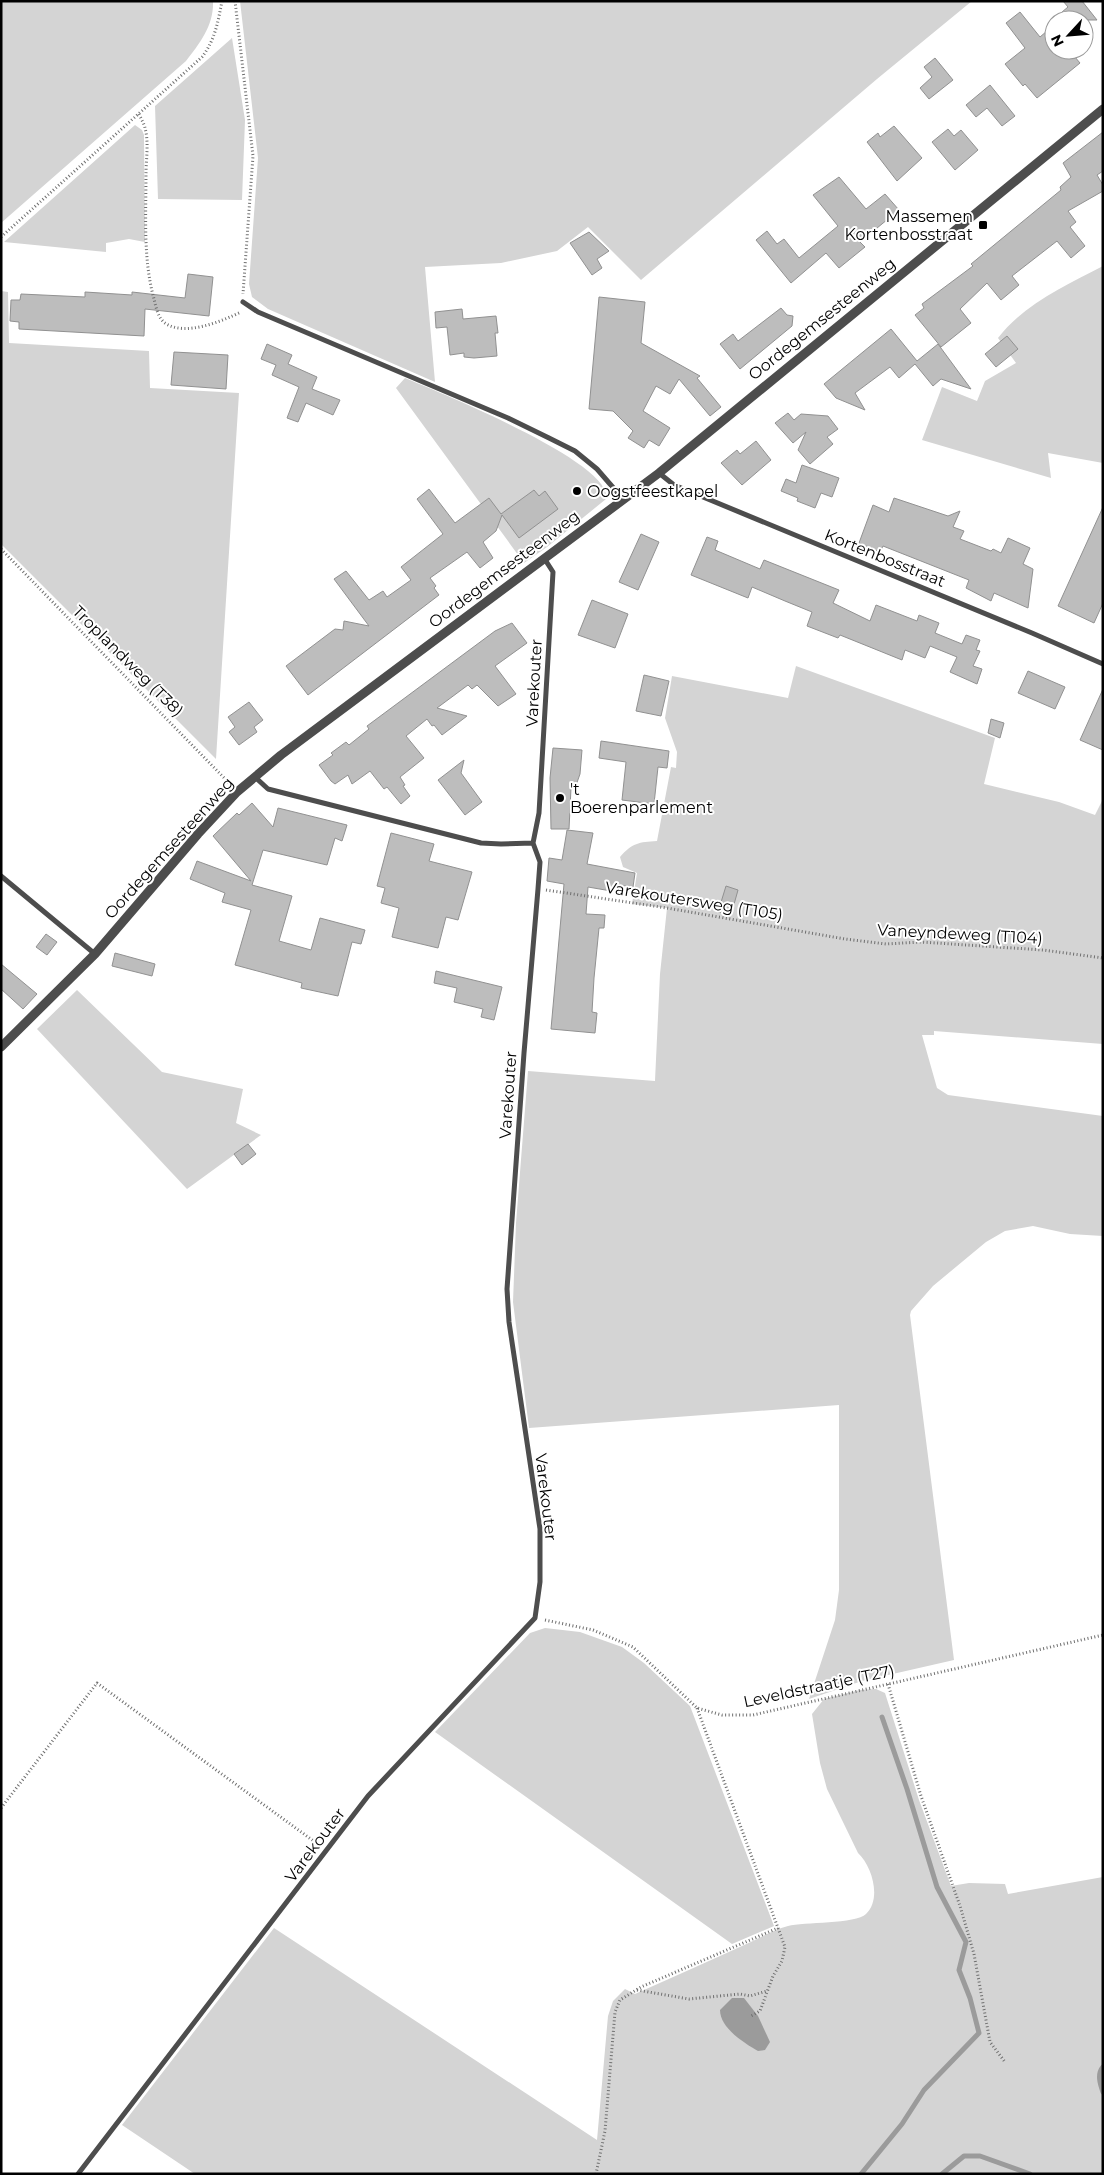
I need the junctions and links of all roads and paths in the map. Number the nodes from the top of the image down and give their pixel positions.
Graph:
1 (222, 1) edge
2 (234, 1) edge
3 (1103, 109) edge
4 (138, 114) junction
5 (1, 237) edge
6 (243, 302) joint
7 (251, 308) junction
8 (659, 473) junction
9 (623, 499) junction
10 (1, 549) edge
11 (544, 558) junction
12 (1103, 664) edge
13 (254, 777) junction
14 (237, 792) junction
15 (533, 842) junction
16 (1, 876) edge
17 (538, 888) junction
18 (845, 939) joint
19 (95, 954) junction
20 (1103, 958) edge
21 (1, 1047) edge
22 (535, 1618) junction
23 (1103, 1635) edge
24 (888, 1684) junction
25 (697, 1708) junction
26 (1, 1808) edge
27 (326, 1851) junction
28 (778, 1928) junction
29 (636, 1990) junction
30 (767, 1991) junction
31 (751, 2016) dead end
32 (1005, 2062) dead end
33 (78, 2174) edge
34 (596, 2174) edge

1 - 4 path
2 - 6 path
3 - 8 street, Oordegemsesteenweg
4 - 5 path
4 - 7 path
6 - 7 street
7 - 9 street
8 - 9 street, Oordegemsesteenweg
8 - 12 street, Kortenbosstraat
9 - 11 street, Oordegemsesteenweg
10 - 14 path, Troplandweg (T38)
11 - 13 street, Oordegemsesteenweg
11 - 15 street, Varekouter
13 - 14 street, Oordegemsesteenweg
13 - 15 street
14 - 19 street, Oordegemsesteenweg
15 - 17 street, Varekouter
16 - 19 street
17 - 18 path, Varekoutersweg (T105)
17 - 22 street, Varekouter
18 - 20 path, Vaneyndeweg (T104)
19 - 21 street, Oordegemsesteenweg
22 - 25 path, Leveldstraatje (T27)
22 - 27 street, Varekouter
23 - 24 path, Leveldstraatje (T27)
24 - 25 path, Leveldstraatje (T27)
24 - 32 path
25 - 28 path
26 - 27 path
27 - 33 street, Varekouter
28 - 29 path
28 - 30 path
29 - 30 path
29 - 34 path
30 - 31 path

